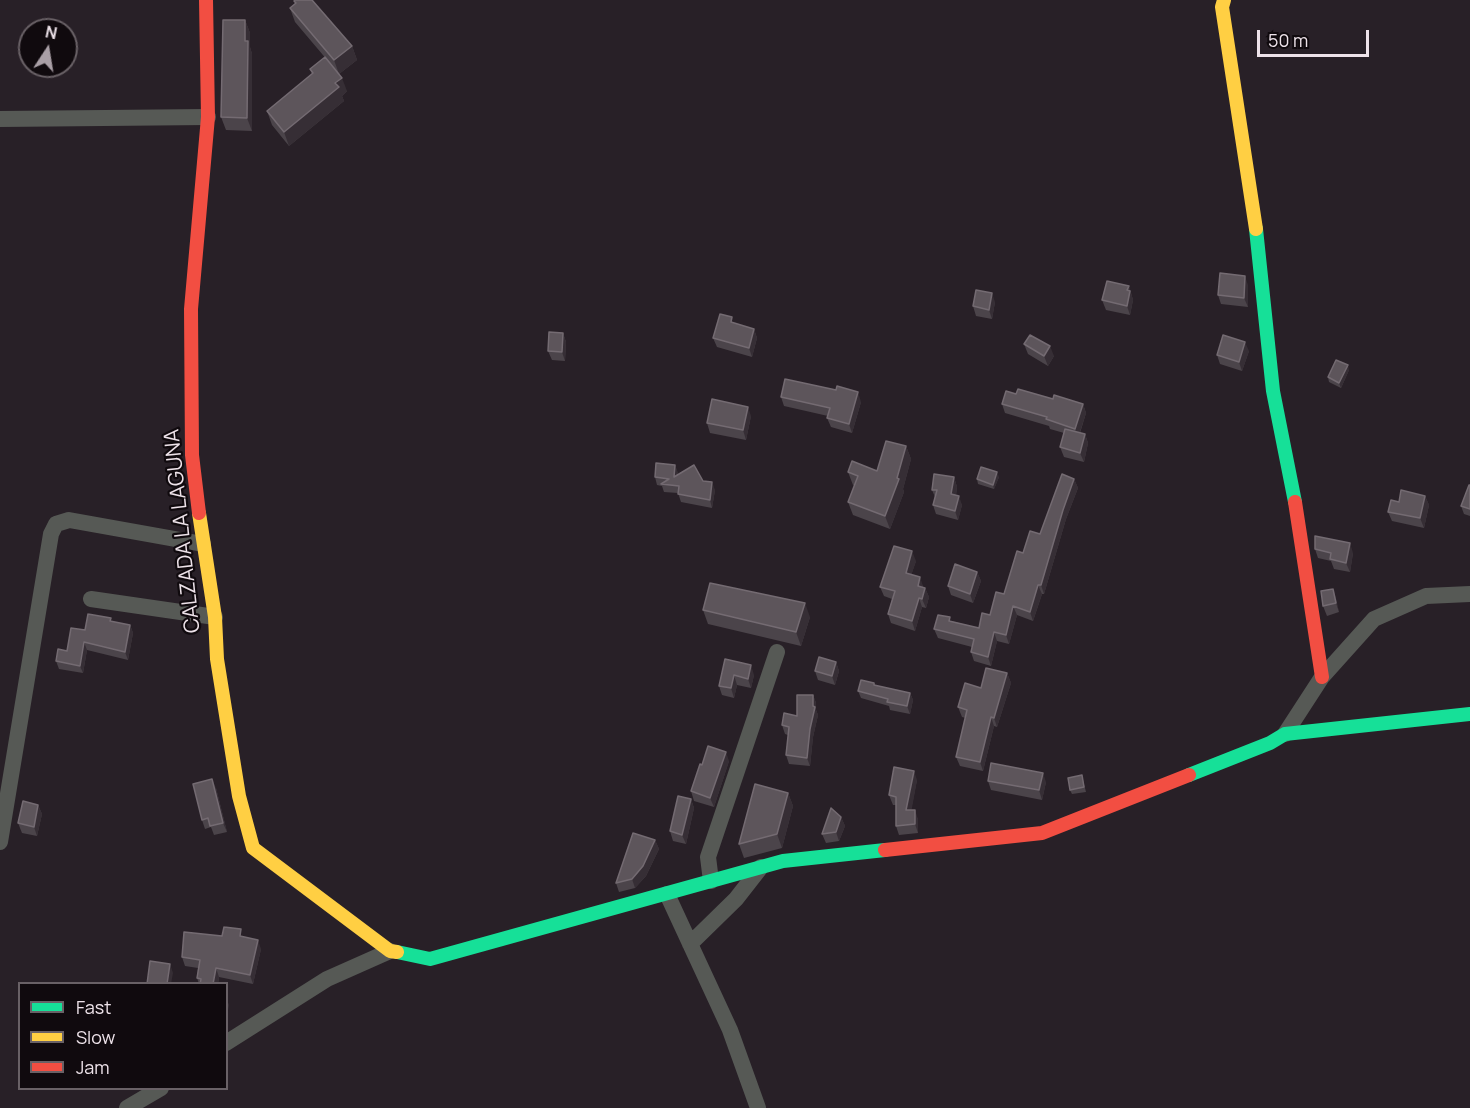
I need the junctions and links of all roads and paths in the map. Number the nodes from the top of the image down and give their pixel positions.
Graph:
1 (206, 0) edge
2 (1224, 0) edge
3 (208, 117) junction
4 (0, 118) edge
5 (203, 544) junction
6 (1470, 594) edge
7 (91, 599) dead end
8 (215, 617) junction
9 (777, 652) dead end
10 (1322, 677) junction
11 (1470, 714) edge
12 (1285, 734) junction
13 (0, 842) edge
14 (760, 867) junction
15 (711, 880) junction
16 (667, 894) junction
17 (690, 944) junction
18 (390, 951) junction
19 (228, 1042) edge
20 (159, 1090) edge
21 (127, 1108) edge
22 (758, 1108) edge

1 - 3 street, CALZADA LA LAGUNA
2 - 10 street
3 - 4 street
3 - 5 street, CALZADA LA LAGUNA
5 - 8 street, CALZADA LA LAGUNA
5 - 13 street
6 - 10 street
7 - 8 street
8 - 18 street, CALZADA LA LAGUNA
9 - 15 street
10 - 12 street
11 - 12 street
12 - 14 street
14 - 15 street
14 - 17 street
15 - 16 street
16 - 17 street
16 - 18 street
17 - 22 street
18 - 19 street
20 - 21 street

